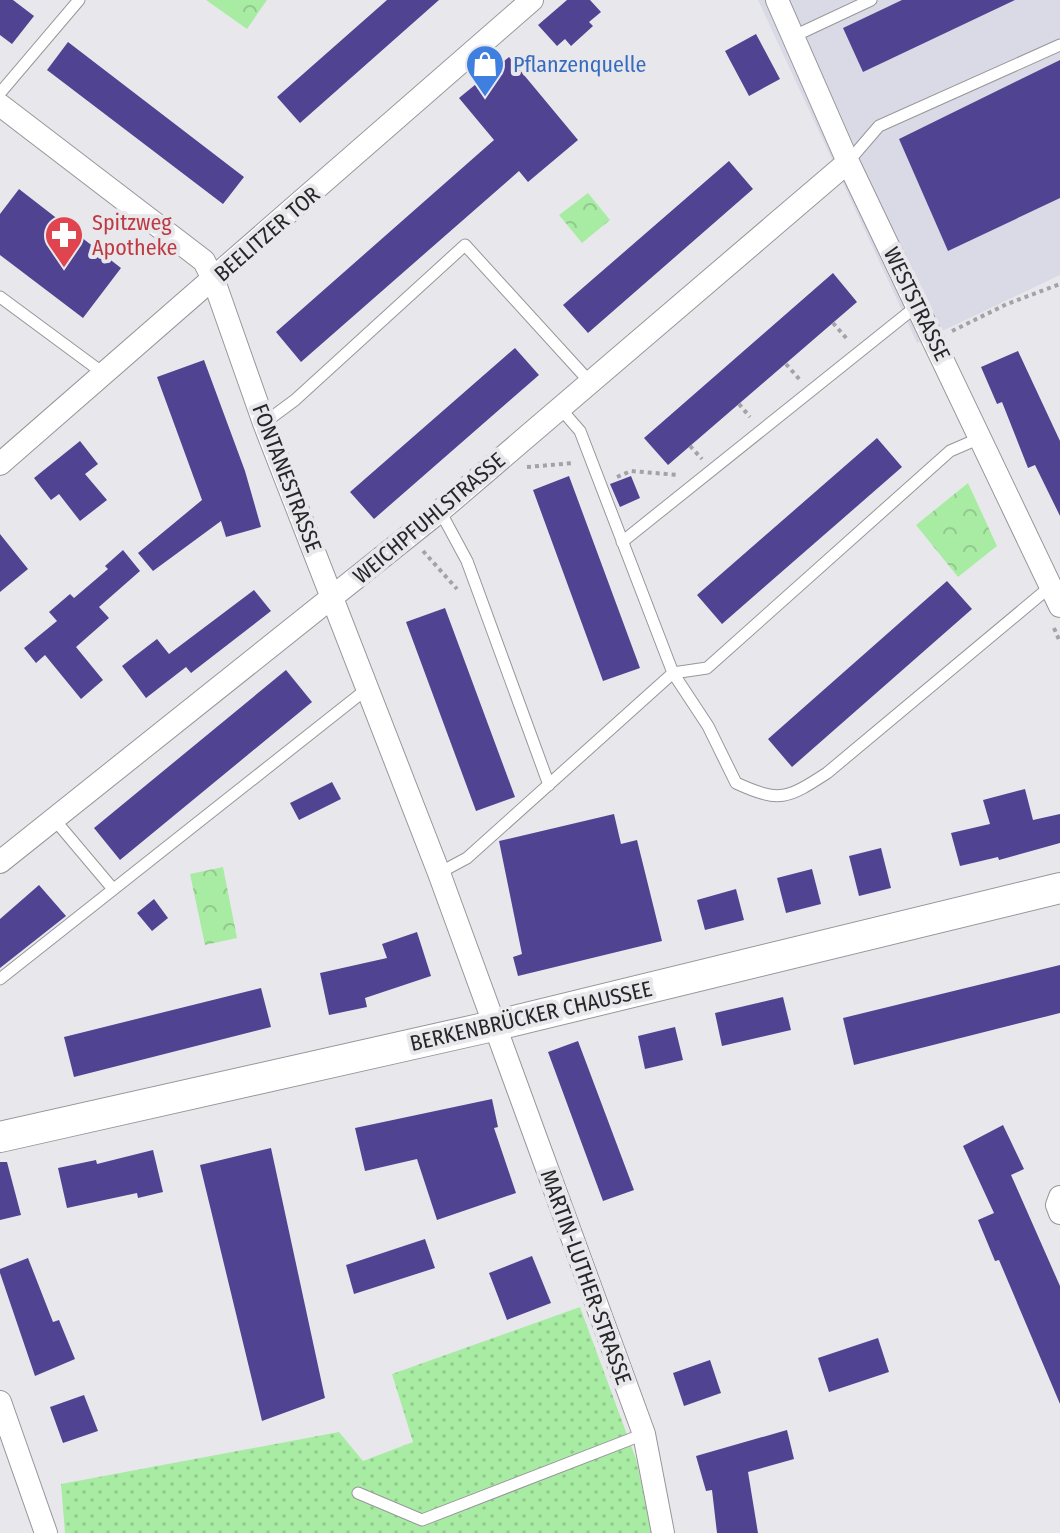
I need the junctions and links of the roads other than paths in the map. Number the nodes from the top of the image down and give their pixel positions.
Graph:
1 (79, 0) edge
2 (532, 0) edge
3 (777, 0) edge
4 (871, 0) edge
5 (792, 38) junction
6 (1060, 45) edge
7 (0, 93) edge
8 (0, 105) edge
9 (848, 162) junction
10 (214, 281) junction
11 (0, 297) edge
12 (918, 305) junction
13 (103, 373) junction
14 (589, 381) junction
15 (559, 407) junction
16 (264, 423) junction
17 (980, 438) junction
18 (0, 464) edge
19 (445, 518) junction
20 (622, 542) junction
21 (1055, 596) edge
22 (333, 598) junction
23 (673, 673) junction
24 (368, 687) junction
25 (549, 785) junction
26 (54, 819) junction
27 (0, 862) edge
28 (439, 873) junction
29 (1060, 888) edge
30 (113, 889) junction
31 (0, 979) edge
32 (493, 1026) junction
33 (0, 1137) edge
34 (1060, 1197) edge
35 (1060, 1213) edge
36 (0, 1402) edge
37 (644, 1434) junction
38 (358, 1493) dead end
39 (46, 1533) edge
40 (663, 1533) edge

1 - 7 lane
2 - 10 street, BEELITZER TOR
3 - 5 street, WESTSTRASSE
4 - 5 lane
5 - 9 street, WESTSTRASSE
6 - 9 lane
8 - 10 street, FONTANESTRASSE
9 - 12 street, WESTSTRASSE
9 - 14 street, WEICHPFUHLSTRASSE
10 - 13 street, BEELITZER TOR
10 - 16 street, FONTANESTRASSE
11 - 13 lane
12 - 17 street, WESTSTRASSE
12 - 20 lane
13 - 18 street, BEELITZER TOR
14 - 15 street, WEICHPFUHLSTRASSE
14 - 16 lane
15 - 19 street, WEICHPFUHLSTRASSE
15 - 20 lane
16 - 22 street, FONTANESTRASSE
17 - 21 street, WESTSTRASSE
17 - 23 lane
19 - 22 street, WEICHPFUHLSTRASSE
19 - 25 lane
20 - 23 lane
21 - 23 lane
22 - 24 street, FONTANESTRASSE
22 - 26 street, WEICHPFUHLSTRASSE
23 - 25 lane
24 - 28 street, FONTANESTRASSE
24 - 30 lane
25 - 28 lane
26 - 27 street, WEICHPFUHLSTRASSE
26 - 30 lane
28 - 32 street, FONTANESTRASSE
29 - 32 main road, BERKENBRÜCKER CHAUSSEE
30 - 31 lane
32 - 33 main road, BERKENBRÜCKER CHAUSSEE
32 - 37 street, MARTIN-LUTHER-STRASSE
34 - 35 street
36 - 39 street
37 - 38 lane
37 - 40 street, MARTIN-LUTHER-STRASSE

